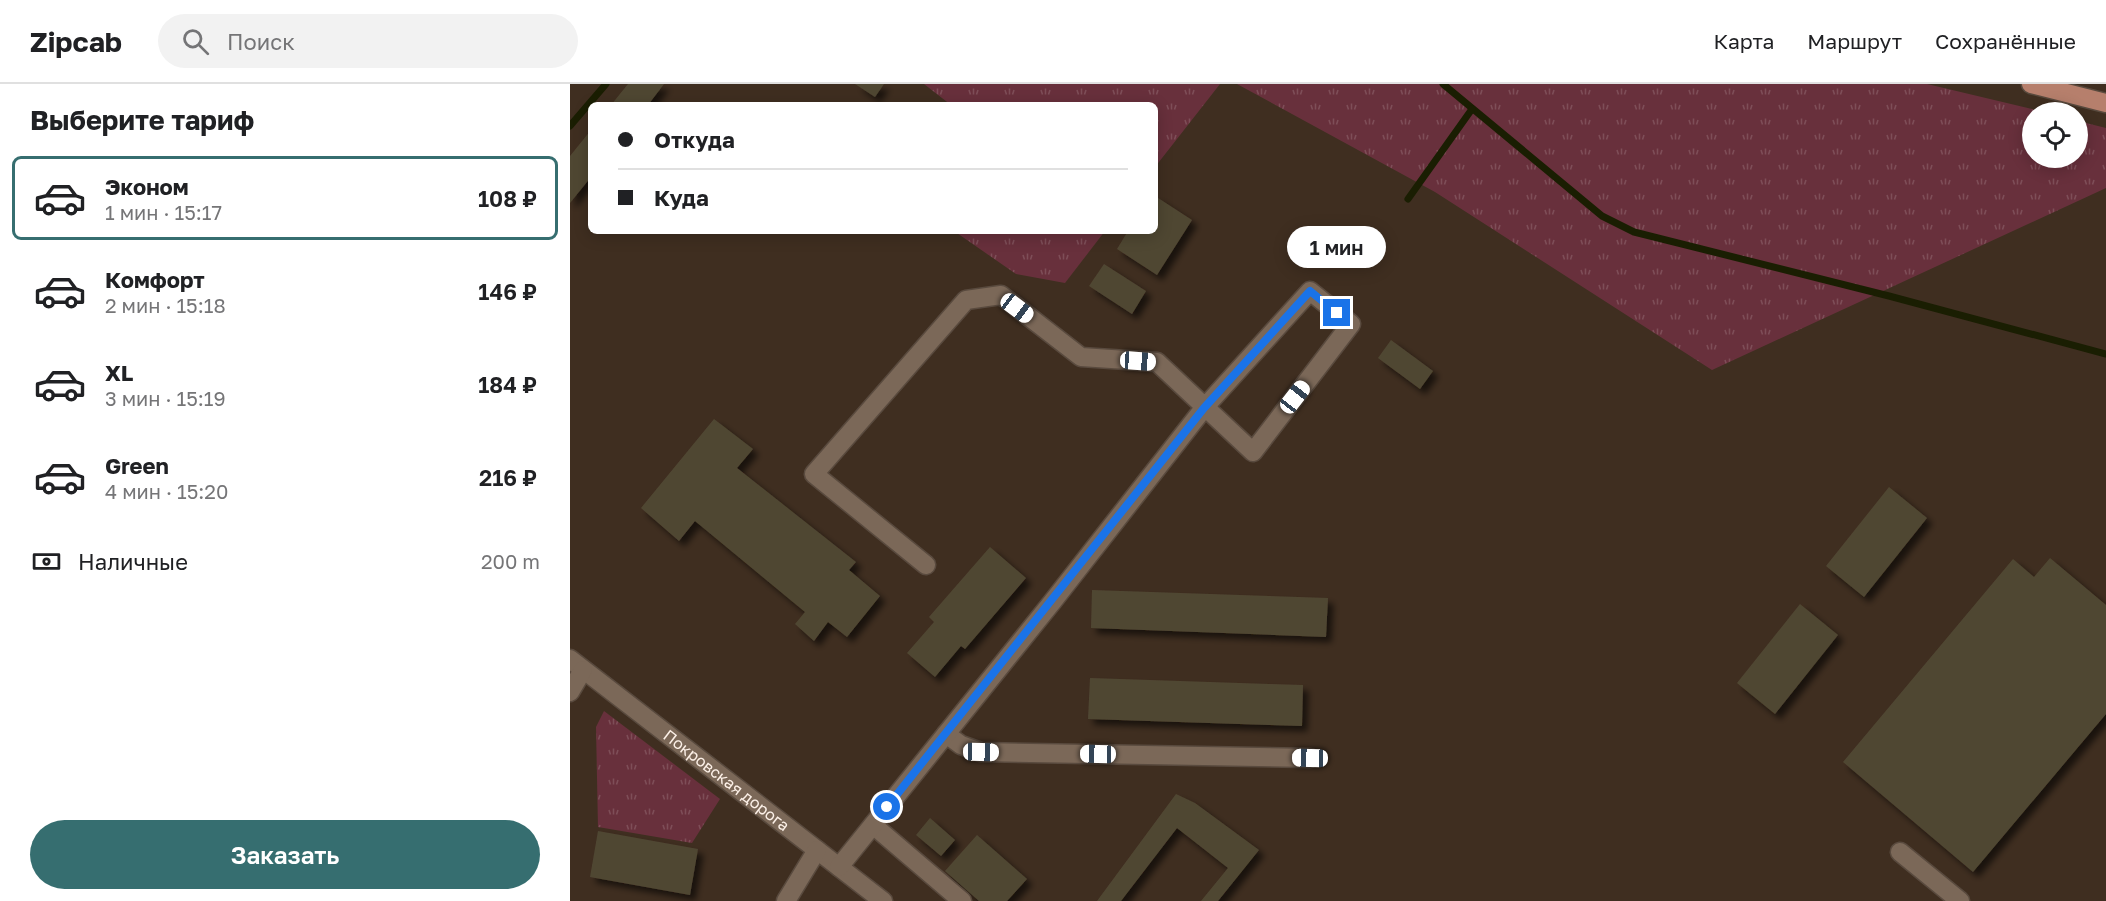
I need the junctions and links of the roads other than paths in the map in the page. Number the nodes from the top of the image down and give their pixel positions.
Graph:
1 (2031, 84) edge
2 (2106, 103) edge
3 (1204, 408) junction
4 (926, 565) dead end
5 (577, 665) edge
6 (570, 692) edge
7 (946, 734) junction
8 (1310, 758) dead end
9 (873, 825) junction
10 (817, 850) junction
11 (1900, 852) dead end
12 (839, 867) junction
13 (786, 901) edge
14 (883, 901) edge
15 (962, 901) edge
16 (1960, 901) edge

1 - 2 main road
3 - 3 street
3 - 4 street
3 - 7 street
5 - 6 street
5 - 10 street, Покровская дорога
7 - 8 street
7 - 9 street
9 - 12 street
9 - 15 street
10 - 12 street, Покровская дорога
10 - 13 street
11 - 16 street
12 - 14 street, Покровская дорога

